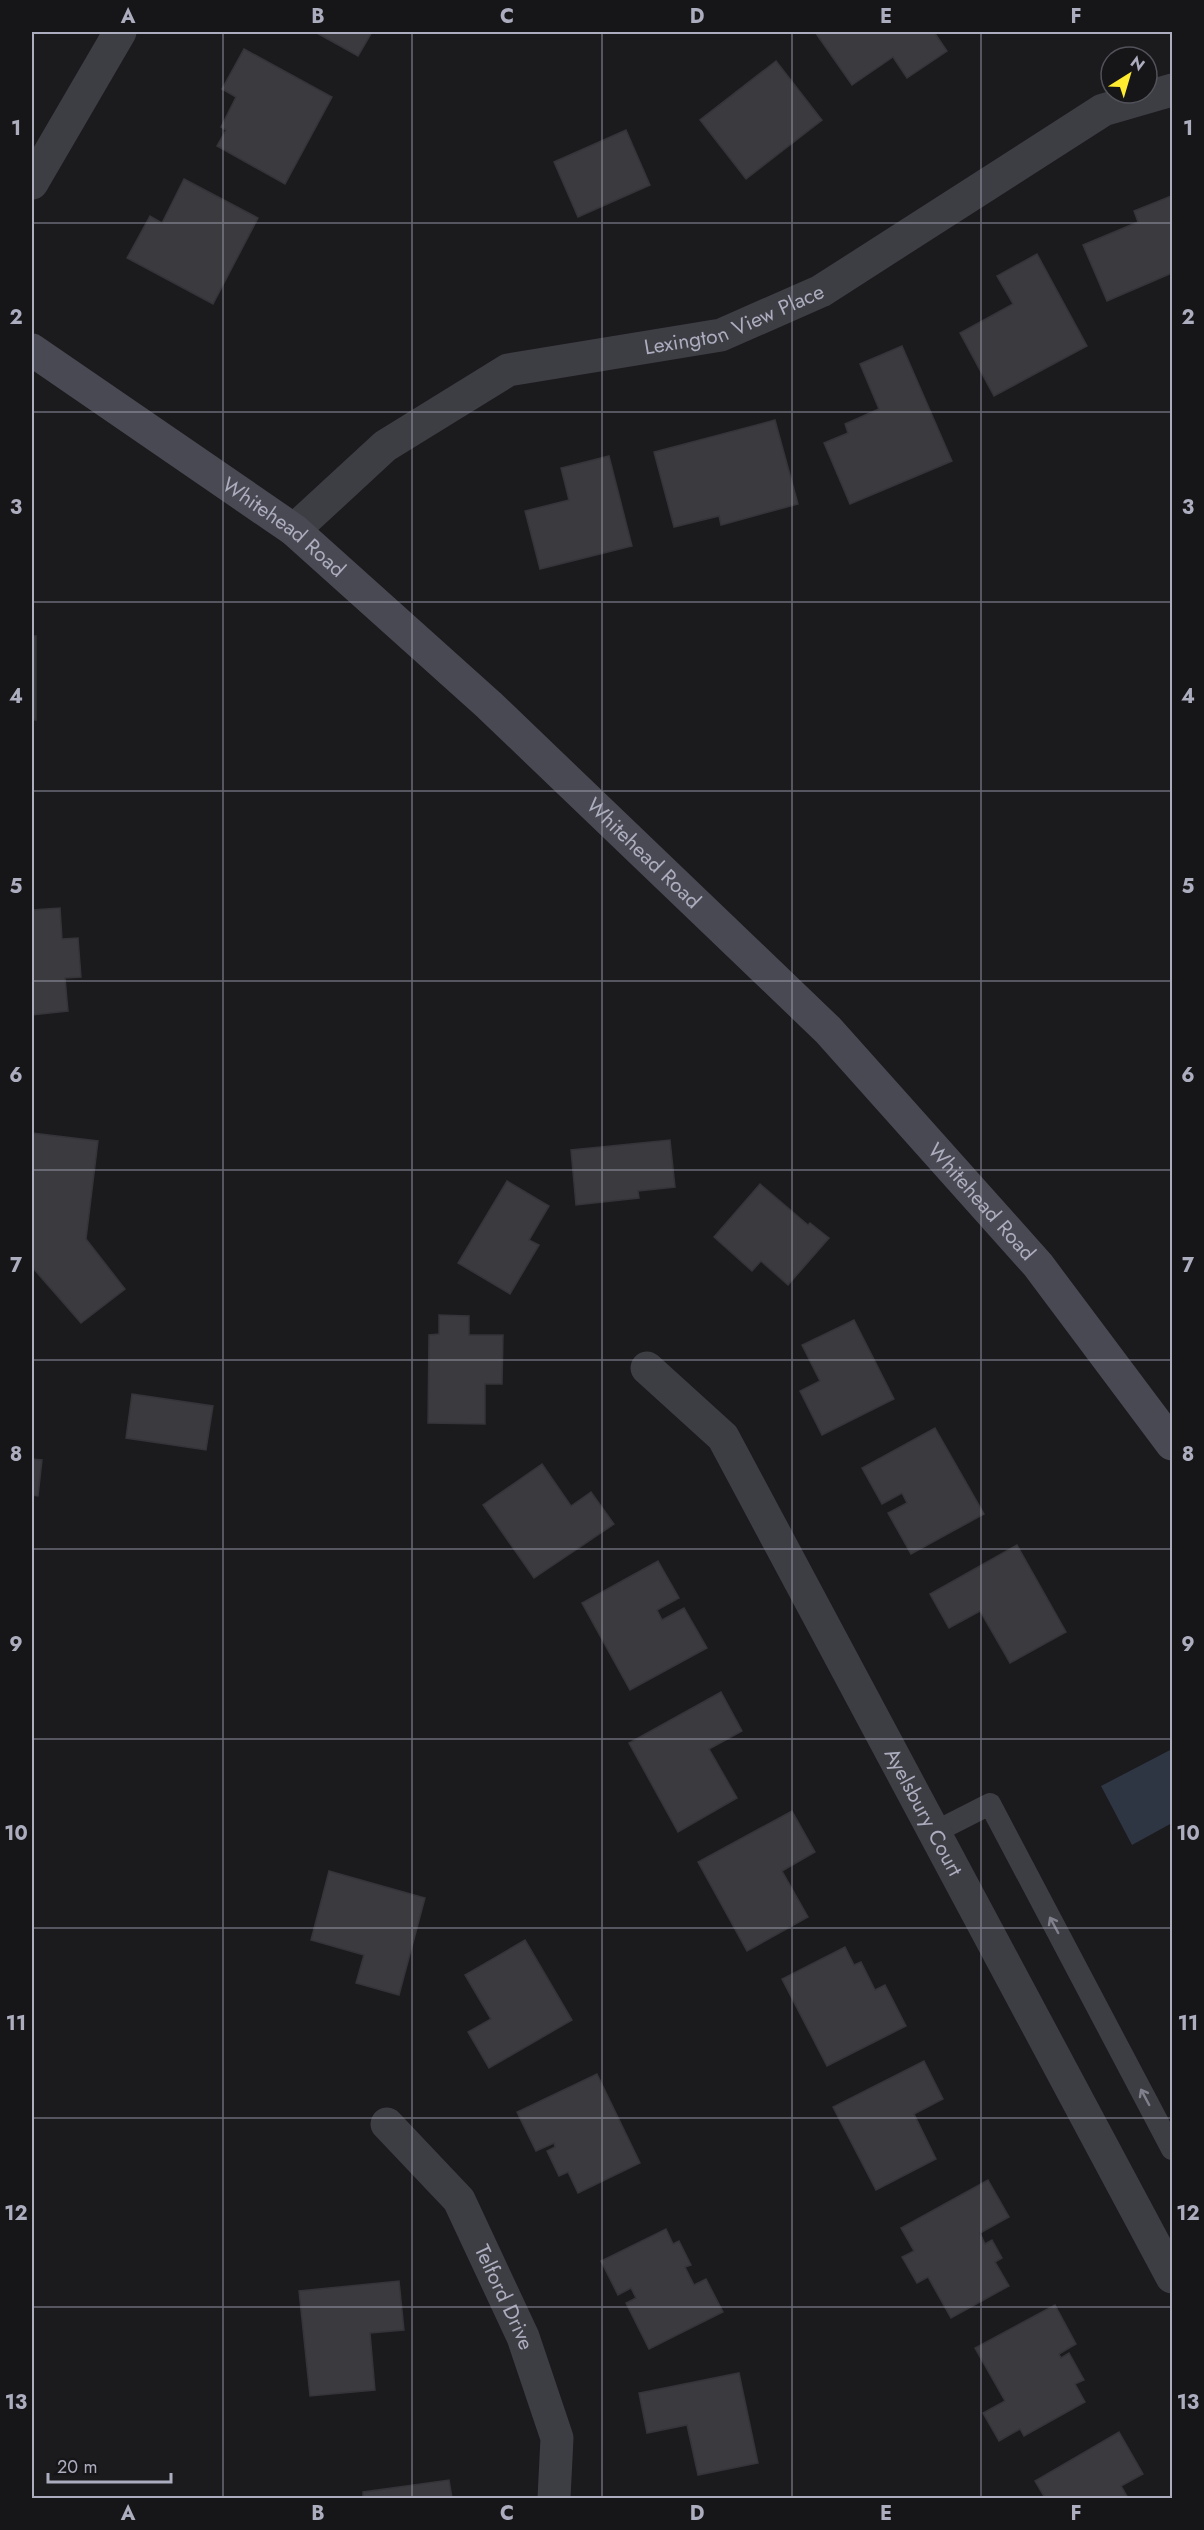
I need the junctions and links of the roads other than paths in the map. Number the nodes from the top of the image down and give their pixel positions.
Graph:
1 (120, 32) edge
2 (1173, 90) edge
3 (32, 183) edge
4 (32, 350) edge
5 (294, 530) junction
6 (647, 1368) dead end
7 (1173, 1444) edge
8 (935, 1832) junction
9 (387, 2124) dead end
10 (1173, 2149) edge
11 (1170, 2267) edge
12 (554, 2499) edge

1 - 3 street
2 - 5 street, Lexington View Place
4 - 5 street, Whitehead Road
5 - 7 street, Whitehead Road
6 - 8 street, Ayelsbury Court
10 -> 8 lane
8 - 11 street, Ayelsbury Court
9 - 12 street, Telford Drive

